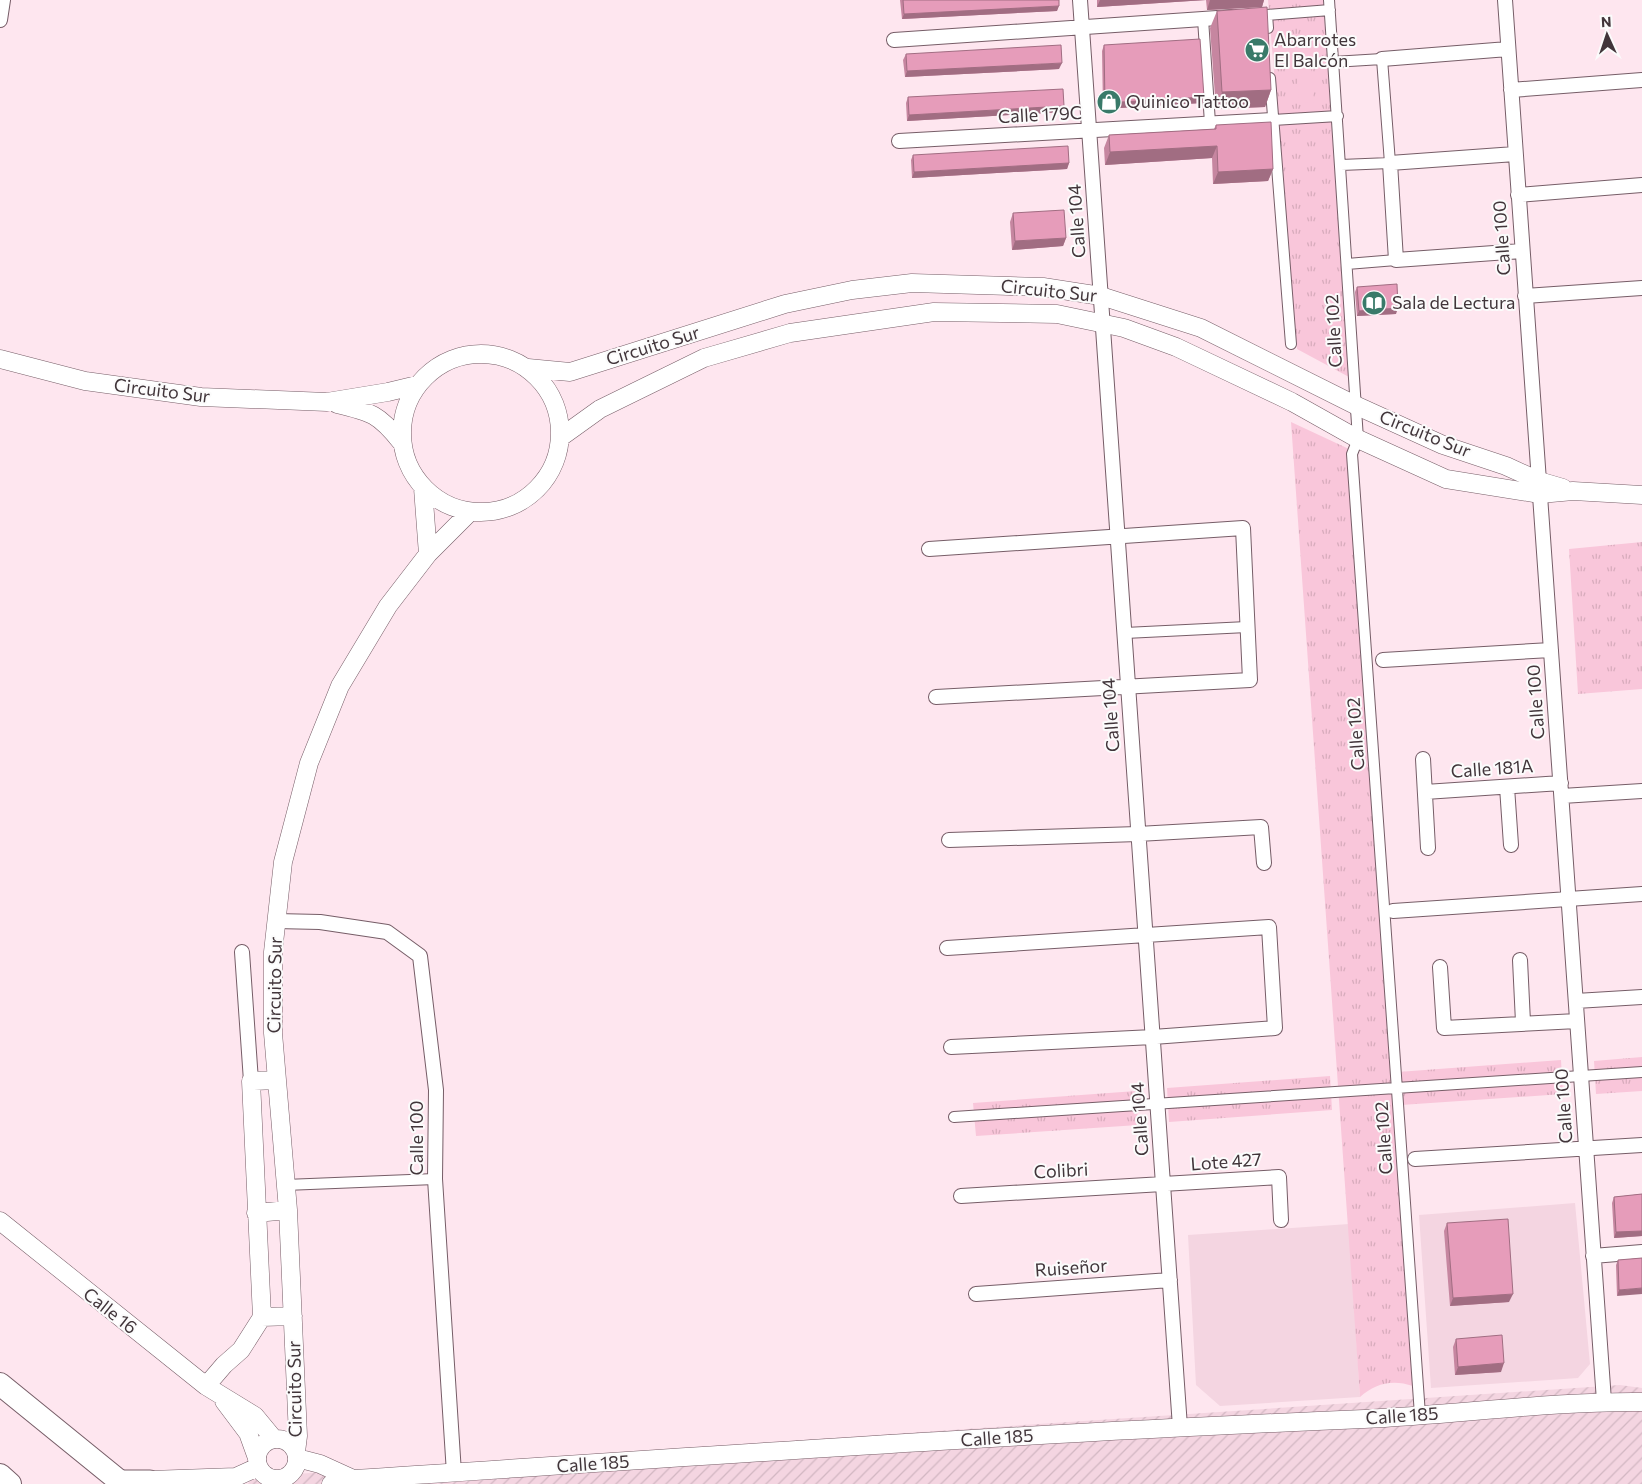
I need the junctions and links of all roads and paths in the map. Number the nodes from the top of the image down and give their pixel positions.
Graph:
1 (3, 0) edge
2 (1080, 0) edge
3 (1504, 0) edge
4 (1329, 5) edge
5 (1267, 15) junction
6 (1203, 19) junction
7 (0, 20) edge
8 (1082, 27) junction
9 (894, 40) dead end
10 (1268, 44) edge
11 (1508, 49) junction
12 (1382, 59) junction
13 (1334, 62) junction
14 (1270, 63) edge
15 (1642, 80) edge
16 (1510, 90) junction
17 (1338, 116) junction
18 (1273, 120) junction
19 (1210, 123) junction
20 (1089, 130) junction
21 (899, 141) dead end
22 (1515, 154) junction
23 (1390, 163) junction
24 (1341, 165) junction
25 (1642, 185) edge
26 (1518, 195) junction
27 (1522, 251) junction
28 (1396, 260) junction
29 (1347, 264) junction
30 (1642, 288) edge
31 (1101, 296) junction
32 (1525, 296) junction
33 (1103, 322) junction
34 (1291, 344) dead end
35 (0, 359) edge
36 (528, 368) junction
37 (417, 385) junction
38 (327, 402) junction
39 (1355, 405) junction
40 (561, 437) junction
41 (1358, 439) junction
42 (401, 442) junction
43 (423, 488) junction
44 (1539, 488) junction
45 (1642, 495) edge
46 (470, 512) junction
47 (1118, 536) junction
48 (929, 549) dead end
49 (428, 554) junction
50 (1247, 627) junction
51 (1125, 633) junction
52 (1552, 650) junction
53 (1383, 660) dead end
54 (1128, 687) junction
55 (936, 697) dead end
56 (1423, 759) dead end
57 (1506, 787) junction
58 (1561, 789) junction
59 (1642, 791) edge
60 (1425, 792) junction
61 (1138, 834) junction
62 (949, 840) dead end
63 (1511, 845) dead end
64 (1428, 848) dead end
65 (1264, 863) dead end
66 (1642, 894) edge
67 (1569, 900) junction
68 (1393, 911) dead end
69 (276, 921) junction
70 (1146, 936) junction
71 (947, 948) dead end
72 (242, 952) dead end
73 (1520, 960) dead end
74 (1440, 967) dead end
75 (1642, 997) edge
76 (1576, 1001) junction
77 (1577, 1021) junction
78 (1524, 1022) junction
79 (1153, 1037) junction
80 (951, 1047) dead end
81 (1642, 1072) edge
82 (1581, 1076) junction
83 (276, 1080) junction
84 (251, 1082) junction
85 (1397, 1089) junction
86 (1158, 1104) junction
87 (954, 1117) dead end
88 (1642, 1145) edge
89 (1586, 1148) junction
90 (1415, 1159) dead end
91 (435, 1179) junction
92 (1163, 1184) junction
93 (285, 1185) junction
94 (961, 1196) dead end
95 (288, 1210) junction
96 (256, 1213) junction
97 (1281, 1220) dead end
98 (0, 1221) edge
99 (1642, 1252) edge
100 (1593, 1256) junction
101 (1170, 1280) junction
102 (976, 1294) dead end
103 (262, 1316) junction
104 (293, 1316) junction
105 (0, 1384) edge
106 (206, 1386) junction
107 (222, 1398) junction
108 (1604, 1401) junction
109 (1642, 1402) edge
110 (1420, 1416) junction
111 (1180, 1426) junction
112 (274, 1439) junction
113 (297, 1455) junction
114 (259, 1471) edge
115 (454, 1473) junction
116 (0, 1475) edge
117 (280, 1479) junction
118 (353, 1479) junction
119 (121, 1482) edge
120 (152, 1482) edge
121 (10, 1484) edge
122 (301, 1484) edge
123 (331, 1484) edge

1 - 7 street
2 - 8 street, Calle 104
3 - 11 street, Calle 100
4 - 5 street
4 - 13 street, Calle 102
5 - 6 street
5 - 10 street
6 - 8 street
6 - 19 street
8 - 9 street
8 - 20 street, Calle 104
11 - 12 street
11 - 16 street, Calle 100
12 - 13 street
12 - 23 street
13 - 17 street, Calle 102
14 - 18 street
15 - 16 street
16 - 22 street, Calle 100
17 - 18 street
17 - 24 street, Calle 102
18 - 19 street, Calle 179C
18 - 34 street
19 - 20 street, Calle 179C
20 - 21 street, Calle 179C
20 - 31 street, Calle 104
22 - 23 street
22 - 26 street, Calle 100
23 - 24 street
23 - 28 street
24 - 29 street, Calle 102
25 - 26 street
26 - 27 street, Calle 100
27 - 28 street
27 - 32 street, Calle 100
28 - 29 street
29 - 39 street, Calle 102
30 - 32 street
31 - 33 street, Calle 104
31 - 36 street, Circuito Sur
31 - 39 street, Circuito Sur
32 - 44 street, Calle 100
33 - 40 street, Circuito Sur
33 - 41 street, Circuito Sur
33 - 47 street, Calle 104
35 - 38 street, Circuito Sur
36 - 37 street
36 - 40 street
37 - 38 street, Circuito Sur
37 - 42 street
38 - 42 street, Circuito Sur
39 - 41 street, Calle 102
39 - 44 street, Circuito Sur
40 - 46 street
41 - 44 street, Circuito Sur
41 - 85 street, Calle 102
42 - 43 street
43 - 46 street
43 - 49 street
44 - 45 street, Circuito Sur
44 - 52 street, Calle 100
46 - 49 street, Circuito Sur
47 - 48 street
47 - 50 street
47 - 51 street, Calle 104
49 - 69 street, Circuito Sur
50 - 51 street
50 - 54 street
51 - 54 street, Calle 104
52 - 53 street
52 - 58 street, Calle 100
54 - 55 street
54 - 61 street, Calle 104
56 - 60 street
57 - 58 street, Calle 181A
57 - 60 street, Calle 181A
57 - 63 street
58 - 59 street, Calle 181A
58 - 67 street, Calle 100
60 - 64 street
61 - 62 street
61 - 65 street
61 - 70 street, Calle 104
66 - 67 street
67 - 68 street
67 - 76 street, Calle 100
69 - 83 street, Circuito Sur
69 - 91 street, Calle 100
70 - 71 street
70 - 79 street, Calle 104
70 - 79 street
72 - 84 street
73 - 78 street
74 - 78 street
75 - 76 street
76 - 77 street, Calle 100
77 - 78 street
77 - 82 street, Calle 100
79 - 80 street
79 - 86 street, Calle 104
81 - 82 street
82 - 85 street
82 - 89 street, Calle 100
83 - 84 street
83 - 93 street, Circuito Sur
84 - 96 street
85 - 86 street
85 - 110 street, Calle 102
86 - 87 street
86 - 92 street, Calle 104
88 - 89 street
89 - 90 street
89 - 100 street, Calle 100
91 - 93 street
91 - 115 street, Calle 100
92 - 94 street, Colibri
92 - 97 street, Lote 427
92 - 101 street, Calle 104
93 - 95 street, Circuito Sur
95 - 96 street
95 - 104 street, Circuito Sur
96 - 103 street
98 - 106 street, Calle 16
99 - 100 street
100 - 108 street, Calle 100
101 - 102 street, Ruiseñor
101 - 111 street, Calle 104
103 - 104 street
103 - 106 street
104 - 113 street, Circuito Sur
105 - 119 highway
106 - 107 street, Calle 16
107 - 112 street, Calle 16
107 - 114 street, Calle 16
108 - 109 street, Calle 185
108 - 110 street, Calle 185
110 - 111 street, Calle 185
111 - 115 street, Calle 185
112 - 113 street
112 - 114 street
113 - 117 street
113 - 118 street, Calle 185
114 - 117 street
114 - 120 street
115 - 118 street, Calle 185
116 - 121 highway
117 - 122 street
118 - 123 street, Calle 185
119 - 120 main road

